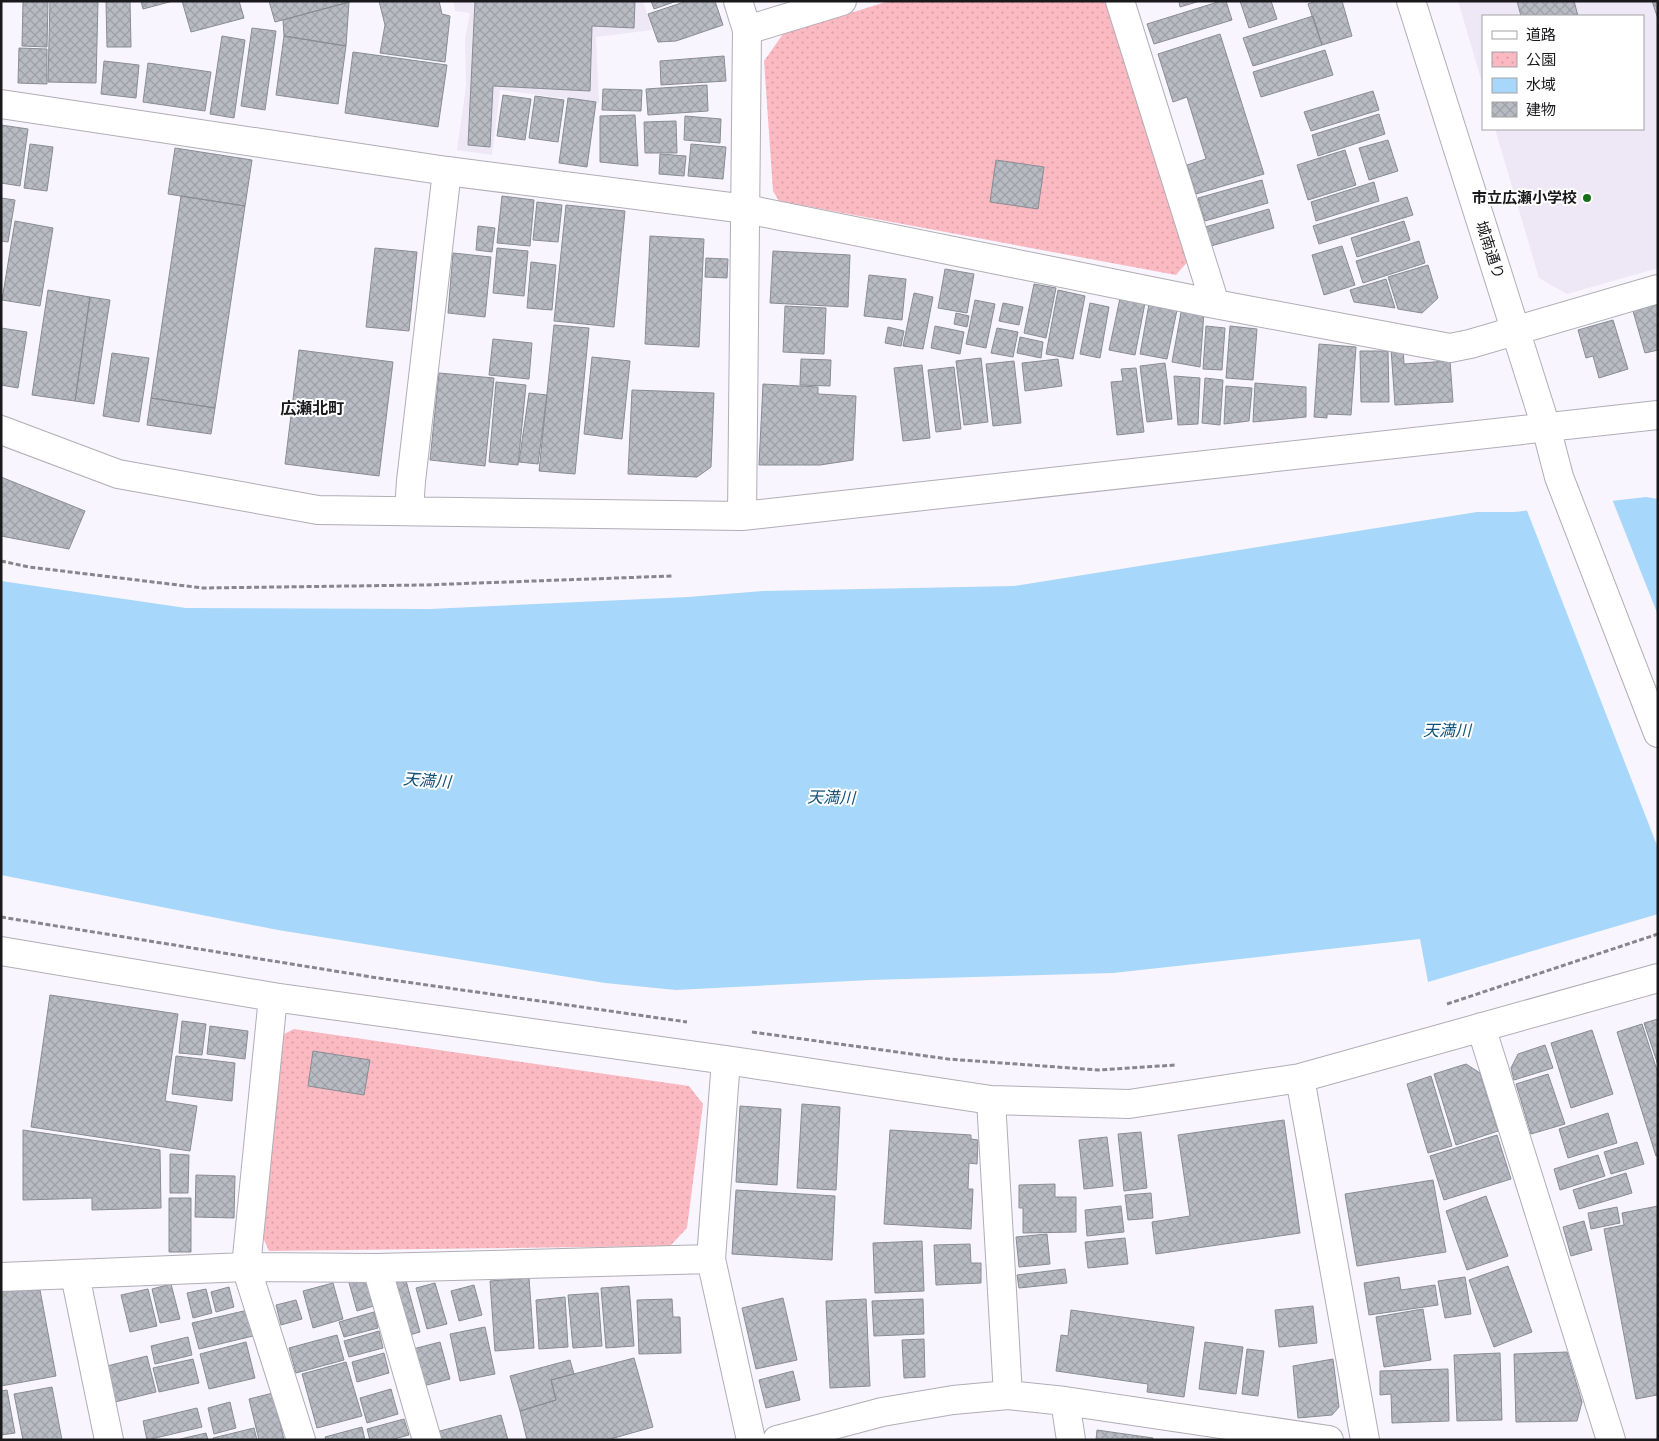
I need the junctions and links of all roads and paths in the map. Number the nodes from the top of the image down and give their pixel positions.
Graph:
1 (738, 1) edge
2 (842, 1) edge
3 (1120, 1) edge
4 (1411, 1) edge
5 (747, 30) junction
6 (1, 104) edge
7 (447, 171) junction
8 (746, 209) junction
9 (1658, 289) edge
10 (1215, 304) junction
11 (1515, 330) junction
12 (1658, 414) edge
13 (1546, 427) junction
14 (1, 430) edge
15 (409, 511) junction
16 (742, 516) junction
17 (1, 561) edge
18 (672, 576) dead end
19 (1658, 733) edge
20 (1, 917) edge
21 (1658, 934) edge
22 (1, 951) edge
23 (1658, 978) edge
24 (273, 997) junction
25 (1440, 1006) dead end
26 (692, 1023) dead end
27 (1481, 1027) junction
28 (750, 1032) dead end
29 (726, 1060) junction
30 (1182, 1064) dead end
31 (1300, 1078) junction
32 (991, 1100) junction
33 (711, 1259) junction
34 (246, 1267) junction
35 (377, 1268) junction
36 (75, 1275) junction
37 (1, 1277) edge
38 (1008, 1395) junction
39 (1065, 1401) junction
40 (110, 1440) edge
41 (301, 1440) edge
42 (427, 1440) edge
43 (751, 1440) edge
44 (777, 1440) edge
45 (1071, 1440) edge
46 (1329, 1440) edge
47 (1365, 1440) edge
48 (1611, 1440) edge

1 - 5 street
2 - 5 street
3 - 10 street
4 - 11 street, 城南通り
5 - 8 street
6 - 7 street
7 - 8 street
7 - 15 street
8 - 10 street
8 - 16 street
9 - 11 street
10 - 11 street
11 - 13 street, 城南通り
12 - 13 street
13 - 16 street
13 - 19 street, 城南通り
14 - 15 street
15 - 16 street
17 - 18 path
20 - 26 path
21 - 25 path
22 - 24 street
23 - 27 street
24 - 29 street
24 - 34 street
27 - 31 street
27 - 48 street
28 - 30 path
29 - 32 street
29 - 33 street
31 - 32 street
31 - 47 street
32 - 38 street
33 - 35 street
33 - 43 street
34 - 35 street
34 - 36 street
34 - 41 street
35 - 42 street
36 - 37 street
36 - 40 street
38 - 39 street
38 - 44 street
39 - 45 street
39 - 46 street

